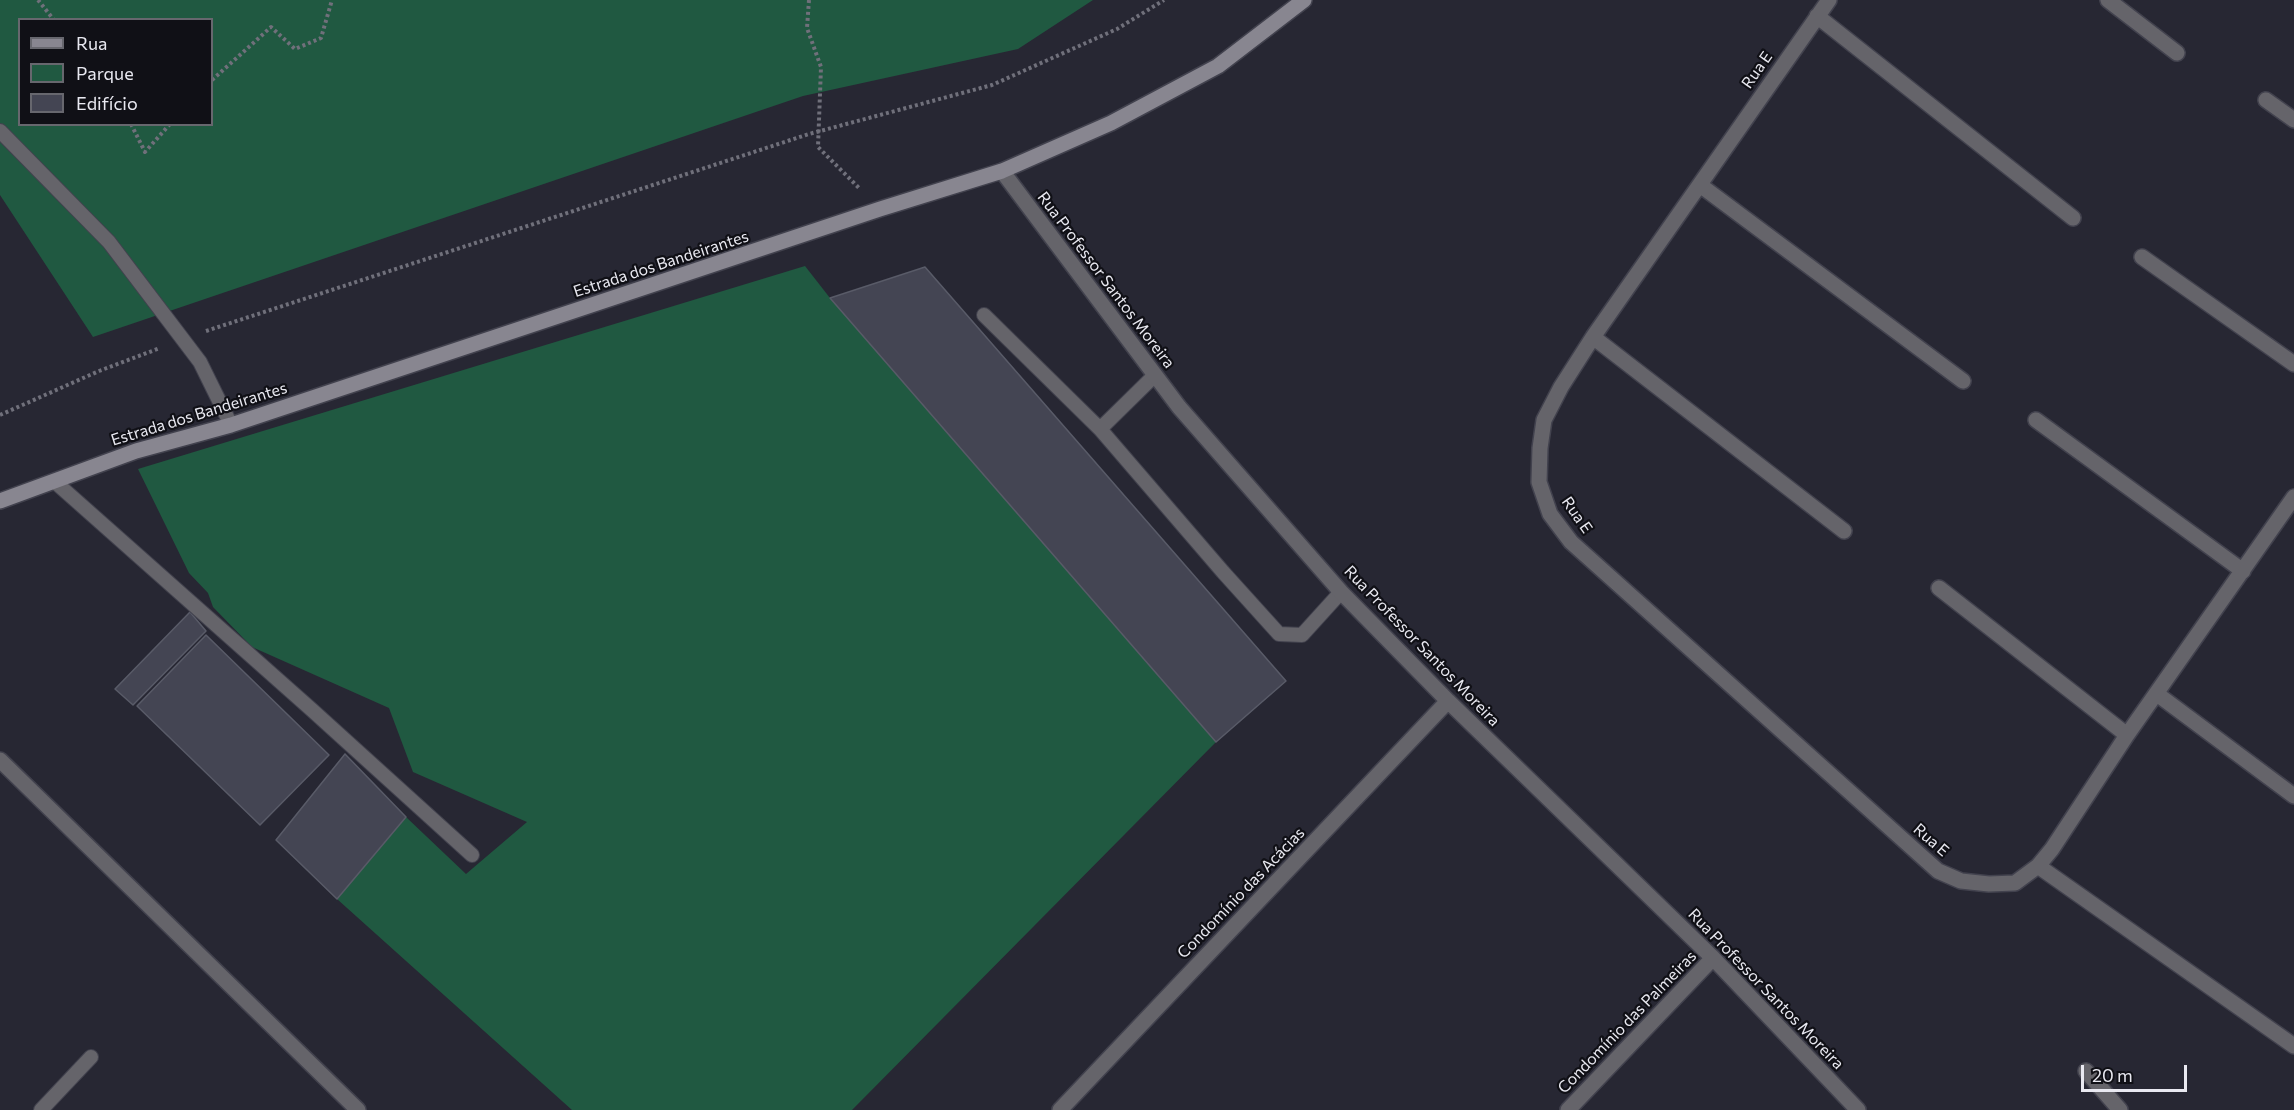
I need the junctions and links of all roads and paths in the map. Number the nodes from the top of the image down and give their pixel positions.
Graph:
1 (38, 0) edge
2 (332, 0) edge
3 (809, 0) edge
4 (1164, 0) edge
5 (1304, 0) edge
6 (1828, 0) edge
7 (2108, 0) edge
8 (1817, 16) junction
9 (52, 18) edge
10 (2177, 53) dead end
11 (213, 79) edge
12 (2266, 100) dead end
13 (2294, 120) edge
14 (132, 126) edge
15 (168, 126) edge
16 (0, 131) edge
17 (1002, 171) junction
18 (1700, 185) junction
19 (880, 209) junction
20 (2073, 218) dead end
21 (2142, 257) dead end
22 (984, 315) dead end
23 (1593, 337) junction
24 (183, 339) junction
25 (2294, 364) edge
26 (1155, 375) junction
27 (1963, 381) dead end
28 (0, 415) edge
29 (2036, 420) dead end
30 (231, 425) junction
31 (1100, 429) junction
32 (54, 481) junction
33 (2294, 497) edge
34 (0, 501) edge
35 (1844, 531) dead end
36 (2243, 571) junction
37 (1939, 588) dead end
38 (1341, 592) junction
39 (2157, 694) junction
40 (1448, 701) junction
41 (2127, 735) junction
42 (0, 760) edge
43 (2294, 796) edge
44 (472, 855) dead end
45 (2038, 866) junction
46 (1713, 958) junction
47 (2294, 1046) edge
48 (91, 1057) dead end
49 (2086, 1071) dead end
50 (41, 1110) edge
51 (358, 1110) edge
52 (1060, 1110) edge
53 (1568, 1110) edge
54 (1858, 1110) edge
55 (2120, 1110) edge

1 - 9 path
2 - 11 path
3 - 19 path
4 - 24 path
5 - 17 main road, Estrada dos Bandeirantes
6 - 8 street, Rua E
7 - 10 street
8 - 18 street, Rua E
8 - 20 street
12 - 13 street
14 - 15 path
16 - 24 lane
17 - 19 main road, Estrada dos Bandeirantes
17 - 26 street, Rua Professor Santos Moreira
18 - 23 street, Rua E
18 - 27 street
19 - 30 main road, Estrada dos Bandeirantes
21 - 25 street
22 - 31 lane
23 - 35 street
23 - 45 street, Rua E
24 - 28 path
24 - 30 lane
26 - 31 lane
26 - 38 street, Rua Professor Santos Moreira
29 - 36 street
30 - 32 main road, Estrada dos Bandeirantes
31 - 38 lane
32 - 34 main road, Estrada dos Bandeirantes
32 - 44 lane
33 - 36 street, Rua E
36 - 39 street, Rua E
37 - 41 street
38 - 40 street, Rua Professor Santos Moreira
39 - 41 street, Rua E
39 - 43 street
40 - 46 street, Rua Professor Santos Moreira
40 - 52 street, Condomínio das Acácias
41 - 45 street, Rua E
42 - 51 street
45 - 47 street
46 - 53 street, Condomínio das Palmeiras
46 - 54 street, Rua Professor Santos Moreira
48 - 50 lane
49 - 55 street

